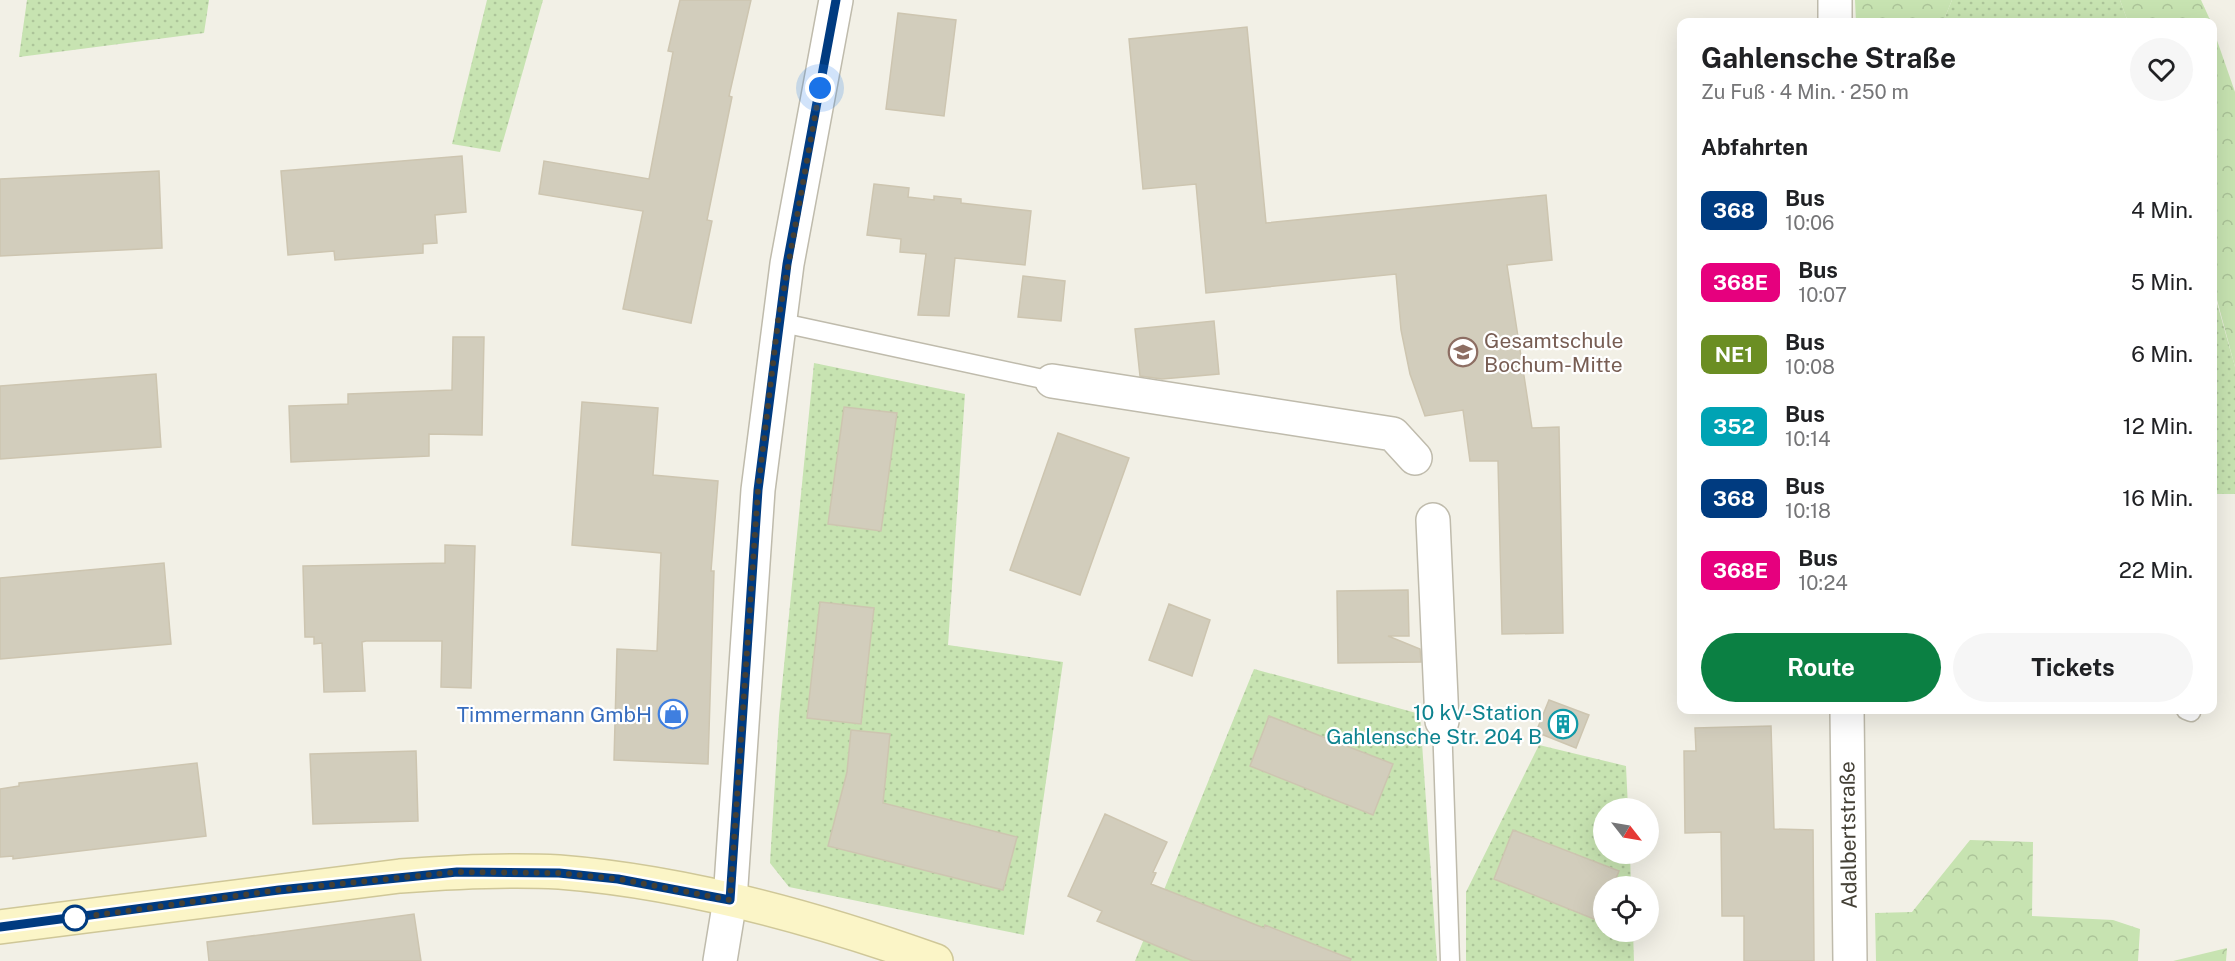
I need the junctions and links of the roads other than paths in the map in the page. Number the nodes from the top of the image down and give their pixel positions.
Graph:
1 (836, 0) edge
2 (1835, 0) edge
3 (1835, 18) edge
4 (778, 322) junction
5 (1052, 381) joint
6 (1415, 458) dead end
7 (1433, 520) dead end
8 (1847, 714) edge
9 (1442, 721) joint
10 (730, 900) junction
11 (0, 927) edge
12 (720, 961) edge
13 (936, 961) edge
14 (1450, 961) edge
15 (1850, 961) edge

1 - 4 street
2 - 3 street
4 - 5 lane
4 - 10 street
5 - 6 street
7 - 9 street
8 - 15 street, Adalbertstraße
9 - 14 lane
10 - 11 street
10 - 12 street
10 - 13 street

